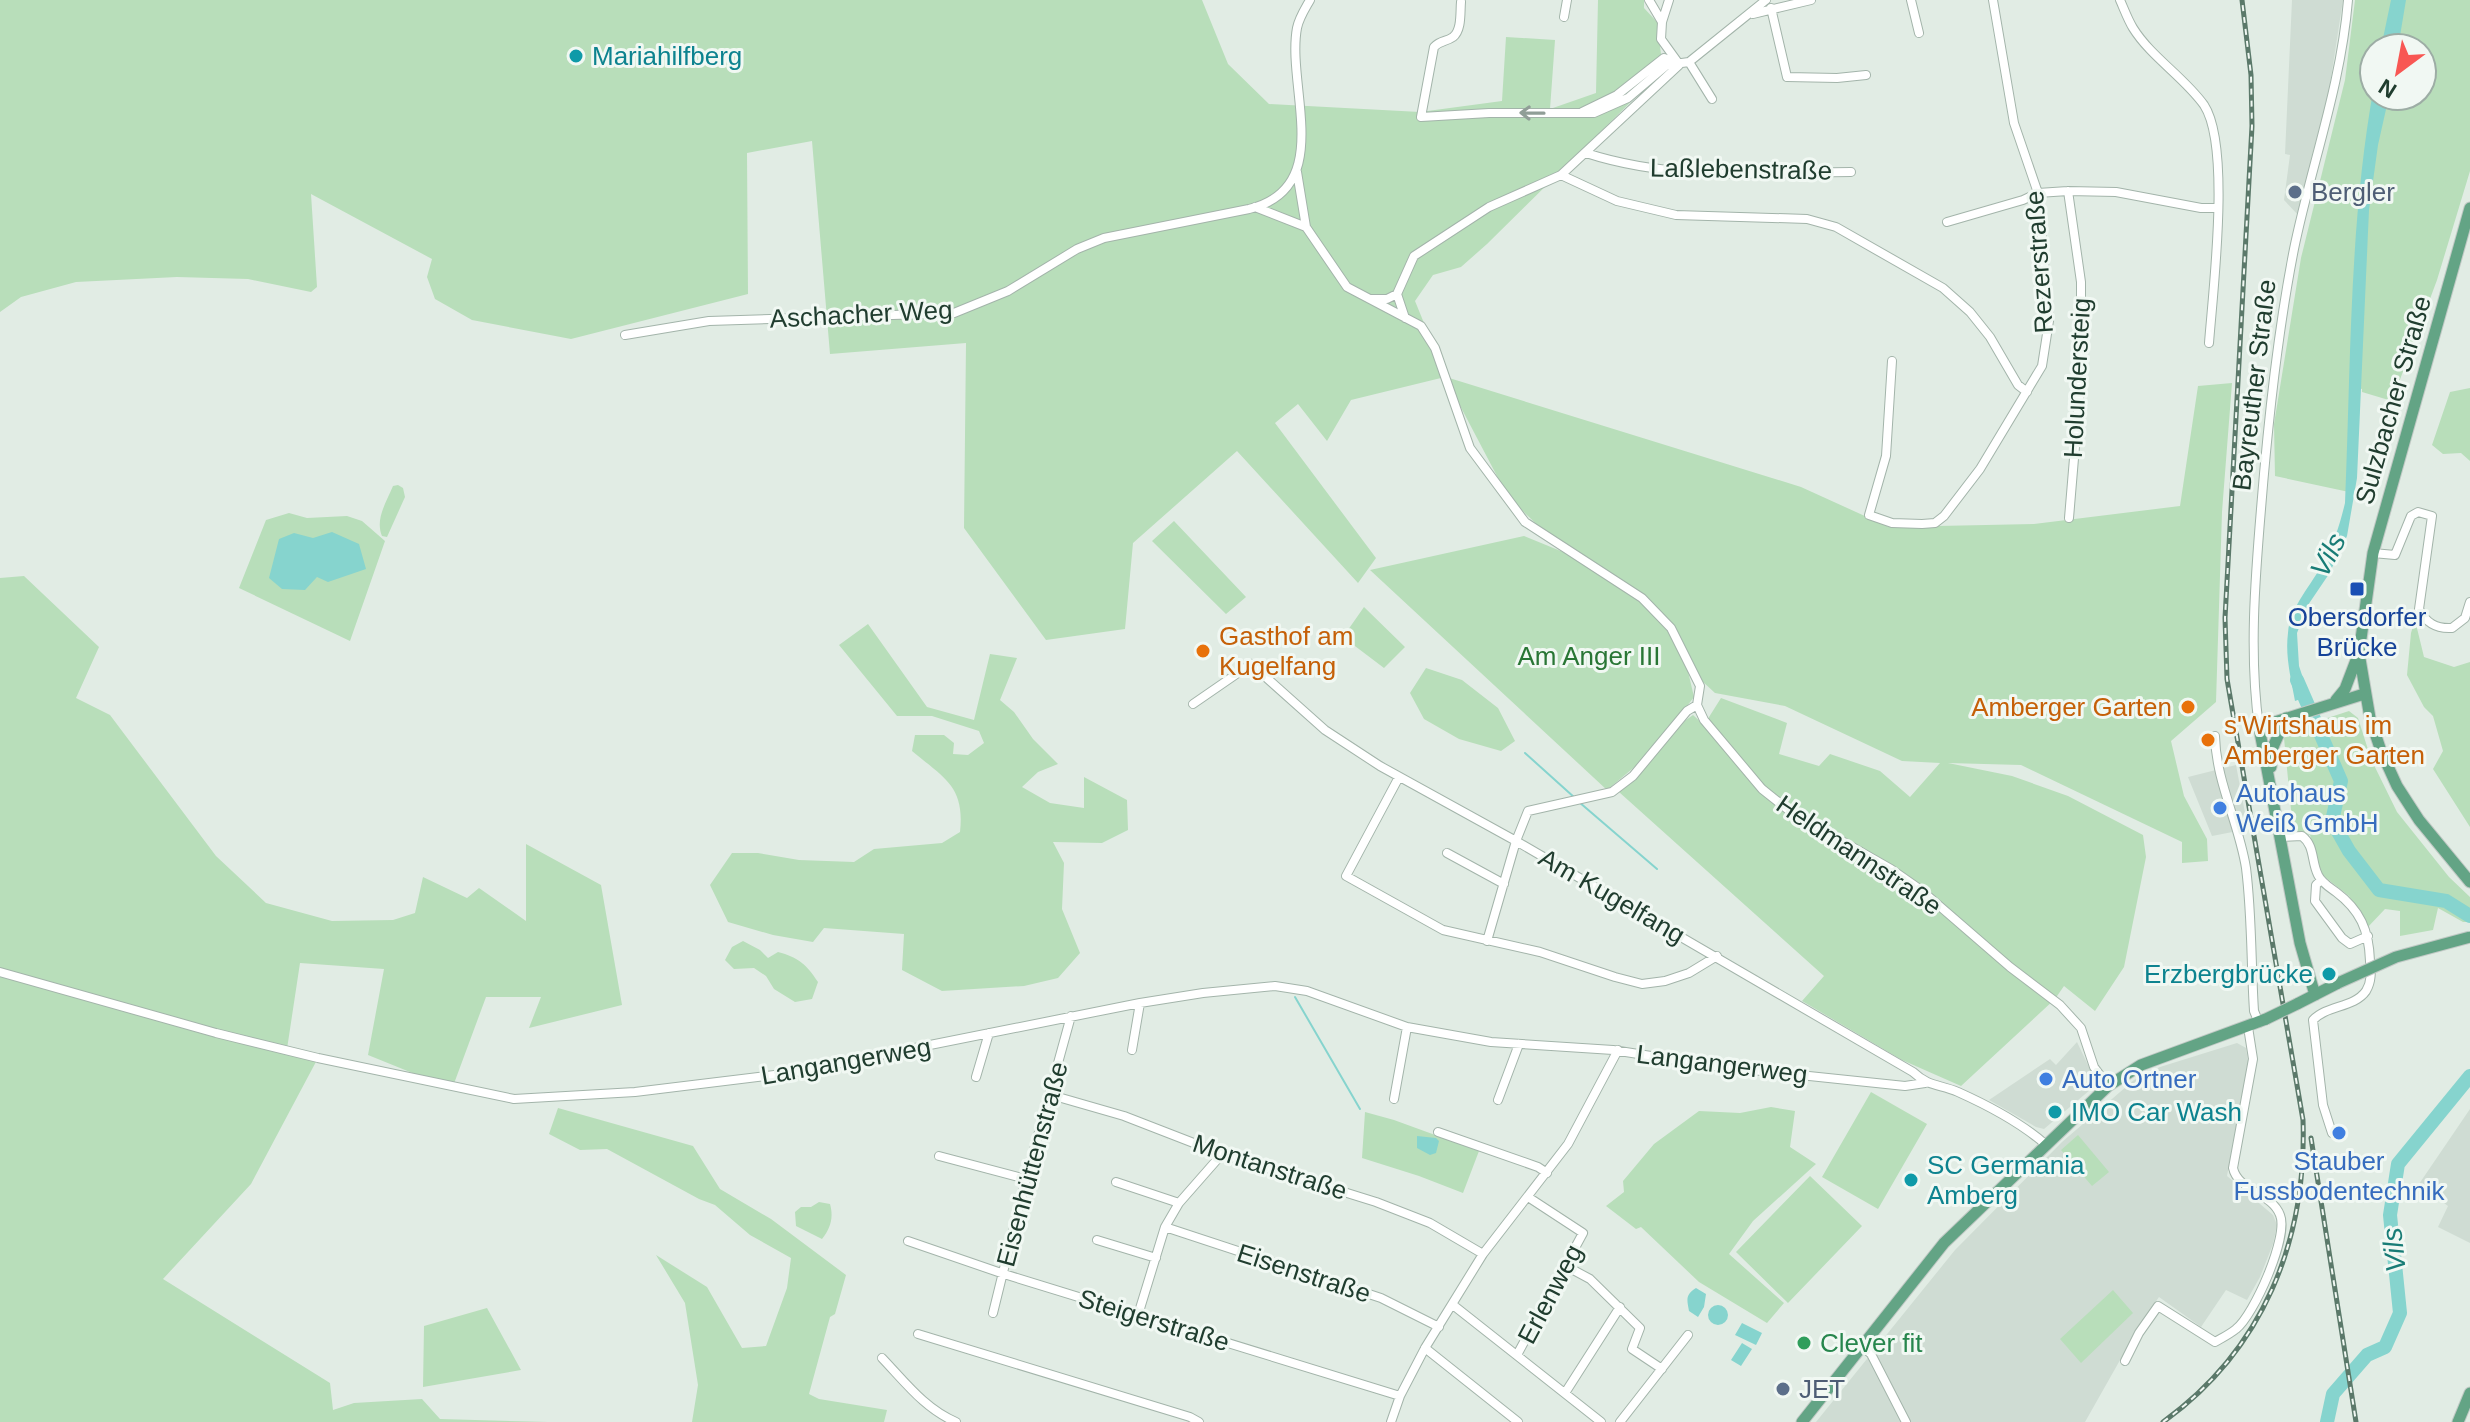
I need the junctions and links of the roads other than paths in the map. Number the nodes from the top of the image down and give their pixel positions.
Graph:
1 (1310, 0) edge
2 (1567, 0) edge
3 (1649, 0) edge
4 (1669, 0) edge
5 (1811, 0) edge
6 (1911, 0) edge
7 (1993, 0) edge
8 (2120, 0) edge
9 (2348, 0) edge
10 (1461, 2) edge
11 (1768, 4) edge
12 (1564, 17) dead end
13 (1662, 22) junction
14 (1919, 33) dead end
15 (1684, 63) junction
16 (1866, 75) dead end
17 (1712, 99) dead end
18 (1586, 153) junction
19 (1297, 170) junction
20 (1851, 172) dead end
21 (1561, 175) junction
22 (2068, 191) junction
23 (2038, 193) junction
24 (1255, 207) junction
25 (2217, 208) junction
26 (2470, 208) edge
27 (1947, 222) dead end
28 (1306, 227) junction
29 (1397, 294) junction
30 (1370, 299) junction
31 (1405, 318) junction
32 (625, 335) dead end
33 (2209, 343) dead end
34 (1892, 361) dead end
35 (2027, 392) junction
36 (2069, 518) dead end
37 (2373, 553) junction
38 (2470, 602) edge
39 (2359, 653) junction
40 (2348, 693) junction
41 (2364, 694) junction
42 (1193, 704) dead end
43 (1697, 705) junction
44 (2286, 718) junction
45 (2259, 727) junction
46 (2215, 736) dead end
47 (1399, 777) junction
48 (2269, 780) junction
49 (2281, 837) junction
50 (1516, 841) junction
51 (1447, 853) dead end
52 (2321, 880) junction
53 (2470, 882) edge
54 (1504, 884) junction
55 (2368, 936) junction
56 (2470, 937) edge
57 (1487, 941) junction
58 (1717, 956) junction
59 (0, 972) edge
60 (2315, 995) junction
61 (1140, 1003) junction
62 (1071, 1016) junction
63 (2258, 1023) junction
64 (1407, 1027) junction
65 (989, 1033) junction
66 (1519, 1044) junction
67 (1132, 1050) dead end
68 (1618, 1050) junction
69 (976, 1077) dead end
70 (1925, 1083) junction
71 (2108, 1086) junction
72 (1051, 1095) junction
73 (1394, 1099) dead end
74 (1498, 1100) dead end
75 (1438, 1132) dead end
76 (2332, 1133) dead end
77 (2045, 1144) junction
78 (1222, 1154) junction
79 (939, 1156) dead end
80 (1547, 1173) junction
81 (1026, 1179) junction
82 (1116, 1182) dead end
83 (1528, 1197) junction
84 (1179, 1203) junction
85 (1165, 1227) junction
86 (1097, 1240) dead end
87 (908, 1241) dead end
88 (1483, 1254) junction
89 (1156, 1258) junction
90 (1564, 1265) junction
91 (1004, 1274) junction
92 (1453, 1305) junction
93 (1620, 1307) junction
94 (993, 1313) dead end
95 (1138, 1315) junction
96 (1439, 1327) junction
97 (918, 1334) dead end
98 (1688, 1335) dead end
99 (1863, 1347) junction
100 (1425, 1348) junction
101 (1517, 1355) junction
102 (882, 1358) dead end
103 (2125, 1361) dead end
104 (1662, 1369) junction
105 (1565, 1393) junction
106 (2470, 1393) edge
107 (1400, 1396) junction
108 (940, 1419) edge
109 (956, 1422) edge
110 (1199, 1422) edge
111 (1391, 1422) edge
112 (1518, 1422) edge
113 (1601, 1422) edge
114 (1620, 1422) edge
115 (1802, 1422) edge
116 (1906, 1422) edge
117 (2458, 1422) edge

1 - 19 street
2 - 12 street
3 - 13 street
4 - 13 street
5 - 11 street
6 - 14 street
7 - 23 street, Rezerstraße
8 - 25 street
9 - 45 street, Bayreuther Straße
15 -> 10 street
11 - 15 street
11 - 16 street
13 - 15 street
15 - 17 street
15 - 18 street
18 - 20 street, Laßlebenstraße
18 - 21 street
19 - 24 street, Aschacher Weg
19 - 28 street
21 - 29 street
21 - 35 street
22 - 23 street
22 - 25 street
22 - 36 street, Holundersteig
23 - 27 street
23 - 35 street, Rezerstraße
24 - 28 street
24 - 32 street, Aschacher Weg
25 - 33 street
26 - 37 main road, Sulzbacher Straße
28 - 30 street
29 - 30 street
29 - 31 street
30 - 31 street
31 - 43 street, Heldmannstraße
34 - 35 street, Rezerstraße
37 - 38 street
37 - 39 main road, Sulzbacher Straße
39 - 40 main road, Sulzbacher Straße
39 - 41 main road, Sulzbacher Straße
40 - 41 main road
40 - 44 main road
41 - 53 main road, Sulzbacher Straße
42 - 47 street, Am Kugelfang
43 - 50 street
43 - 71 street, Heldmannstraße
44 - 45 main road
44 - 48 main road, Bayreuther Straße
45 - 48 main road, Bayreuther Straße
46 - 63 street
47 - 50 street, Am Kugelfang
47 - 57 street
48 - 49 main road, Bayreuther Straße
49 - 52 street
49 - 60 main road, Bayreuther Straße
50 - 54 street
50 - 58 street, Am Kugelfang
51 - 54 street
52 - 55 street
52 - 55 street
54 - 57 street
55 - 76 street
56 - 60 main road, bridge
57 - 58 street
58 - 70 street, Am Kugelfang
59 - 65 street, Langangerweg
60 - 63 main road, bridge
61 - 62 street, Langangerweg
61 - 64 street, Langangerweg
61 - 67 street
62 - 65 street, Langangerweg
62 - 72 street, Eisenhüttenstraße
63 - 71 main road
63 - 103 street
64 - 66 street, Langangerweg
64 - 73 street
65 - 69 street
66 - 68 street, Langangerweg
66 - 74 street
68 - 70 street, Langangerweg
68 - 80 street
70 - 77 street, Am Kugelfang
71 - 77 main road
72 - 78 street, Montanstraße
72 - 81 street, Eisenhüttenstraße
75 - 80 street
77 - 99 main road
78 - 84 street
78 - 88 street, Montanstraße
79 - 81 street
80 - 83 street
81 - 91 street, Eisenhüttenstraße
82 - 84 street
83 - 88 street
83 - 90 street, Erlenweg
84 - 85 street
85 - 89 street
85 - 96 street, Eisenstraße
86 - 89 street
87 - 91 street, Steigerstraße
88 - 92 street
89 - 95 street
90 - 93 street
90 - 101 street, Erlenweg
91 - 94 street, Eisenhüttenstraße
91 - 95 street, Steigerstraße
92 - 96 street
92 - 101 street
93 - 104 street
93 - 105 street
95 - 107 street, Steigerstraße
96 - 100 street
97 - 110 street
98 - 104 street
99 - 115 main road
99 - 116 street
100 - 107 street
100 - 112 street
101 - 105 street
102 - 108 street
104 - 114 street
105 - 113 street
106 - 117 main road
107 - 111 street
108 - 109 street

